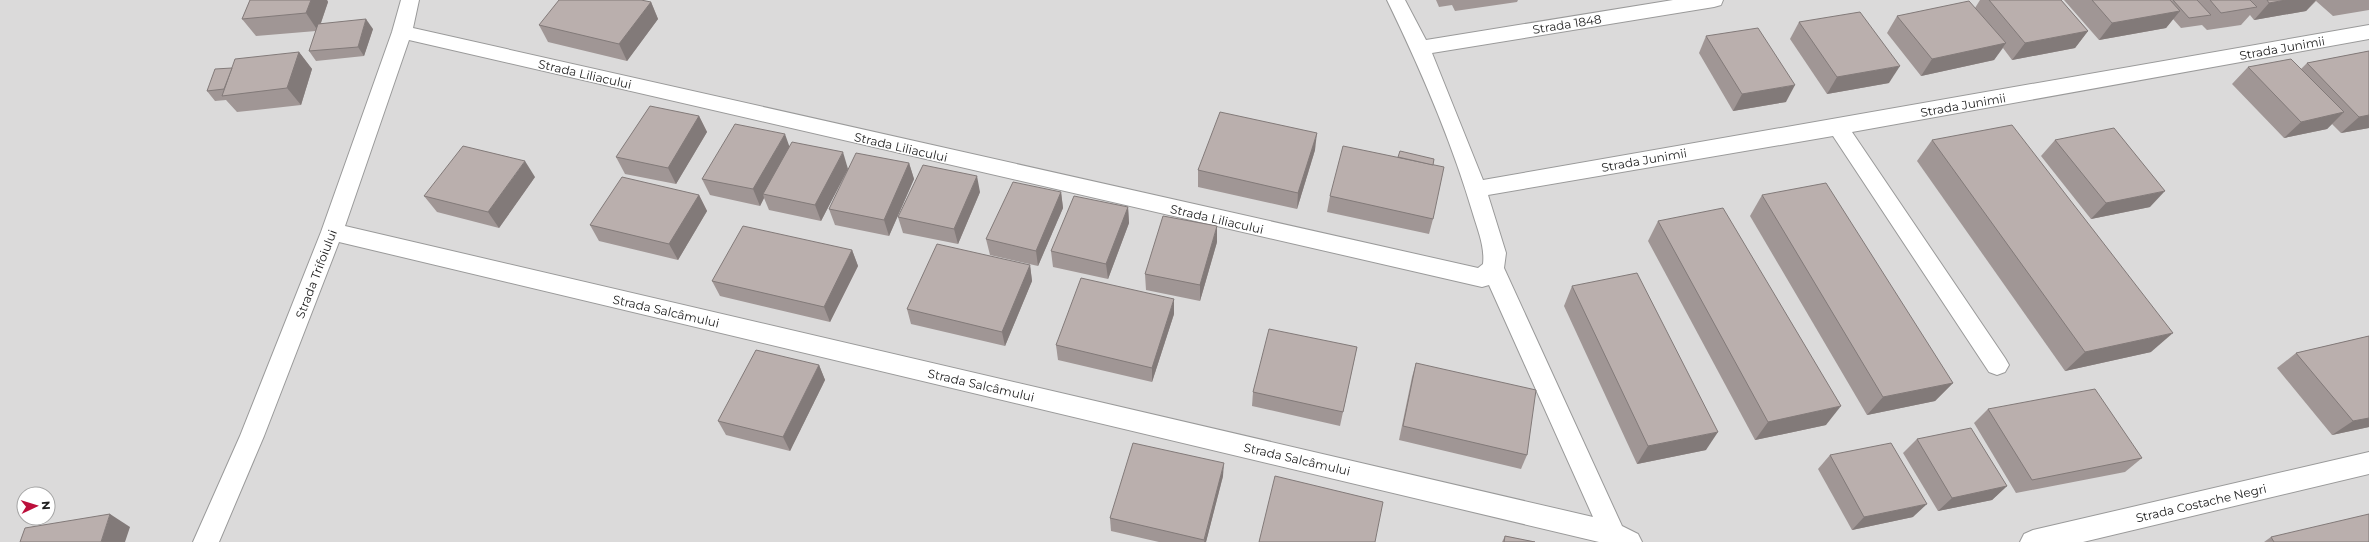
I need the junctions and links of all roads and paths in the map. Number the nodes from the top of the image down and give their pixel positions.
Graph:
1 (410, 0) edge
2 (1396, 0) edge
3 (1714, 0) edge
4 (402, 32) junction
5 (2369, 32) edge
6 (1420, 48) junction
7 (1838, 127) junction
8 (1476, 189) junction
9 (332, 232) junction
10 (1493, 268) junction
11 (1997, 365) dead end
12 (2369, 463) edge
13 (1621, 538) edge
14 (206, 542) edge
15 (2033, 542) edge

1 - 4 street, Strada Trifoiului
2 - 6 street
3 - 6 street, Strada 1848
4 - 9 street, Strada Trifoiului
4 - 10 street, Strada Liliacului
5 - 7 street, Strada Junimii
6 - 8 street
7 - 8 street, Strada Junimii
7 - 11 street
8 - 10 street
9 - 13 street, Strada Salcâmului
9 - 14 street, Strada Trifoiului
10 - 13 street
12 - 15 street, Strada Costache Negri

